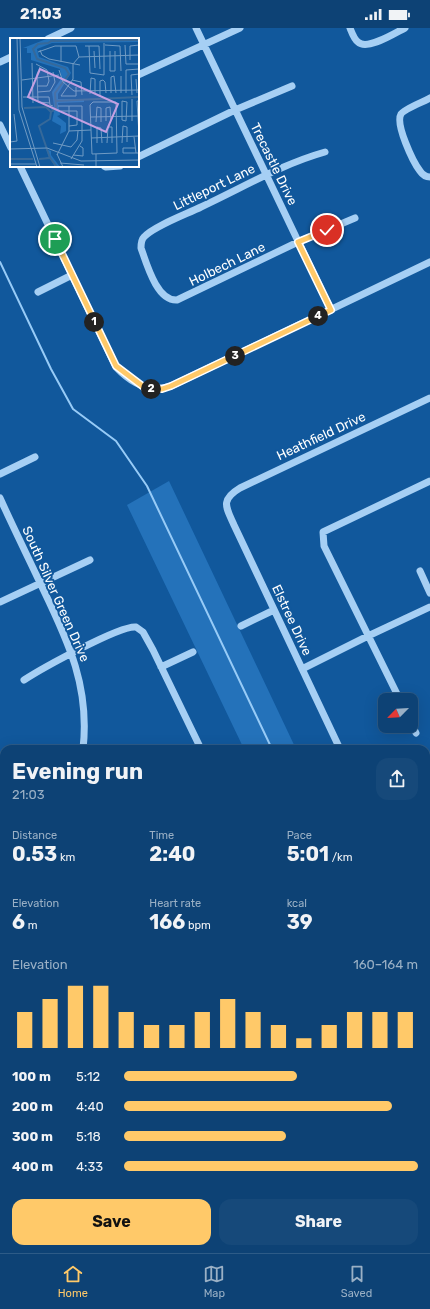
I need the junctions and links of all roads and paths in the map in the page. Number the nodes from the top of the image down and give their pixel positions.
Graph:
1 (71, 28) edge
2 (196, 28) edge
3 (240, 28) edge
4 (350, 28) edge
5 (405, 28) edge
6 (50, 38) edge
7 (203, 43) junction
8 (10, 57) edge
9 (0, 62) edge
10 (139, 75) edge
11 (292, 86) dead end
12 (430, 98) edge
13 (235, 110) junction
14 (0, 125) edge
15 (10, 146) edge
16 (325, 152) dead end
17 (139, 157) edge
18 (20, 167) edge
19 (266, 176) junction
20 (428, 177) edge
21 (355, 218) dead end
22 (141, 242) joint
23 (298, 242) junction
24 (430, 262) edge
25 (72, 275) junction
26 (38, 292) dead end
27 (331, 310) junction
28 (430, 398) edge
29 (35, 457) dead end
30 (0, 474) edge
31 (430, 481) edge
32 (0, 498) edge
33 (226, 501) joint
34 (90, 560) dead end
35 (420, 571) dead end
36 (40, 583) junction
37 (430, 594) edge
38 (0, 602) edge
39 (430, 607) edge
40 (274, 610) junction
41 (241, 626) dead end
42 (368, 636) junction
43 (193, 652) dead end
44 (72, 654) junction
45 (162, 667) junction
46 (302, 669) junction
47 (24, 680) dead end
48 (396, 693) edge
49 (83, 745) edge
50 (199, 745) edge
51 (338, 745) edge

1 - 6 street
2 - 7 street, Trecastle Drive
3 - 7 street
4 - 5 street
7 - 10 street
7 - 13 street, Trecastle Drive
8 - 9 street
11 - 13 street
12 - 20 street
13 - 17 street
13 - 19 street, Trecastle Drive
14 - 15 street
16 - 19 street, Littleport Lane
18 - 25 street
19 - 22 street, Littleport Lane
19 - 23 street, Trecastle Drive
21 - 23 street, Holbech Lane
22 - 23 street, Holbech Lane
23 - 27 street, Trecastle Drive
24 - 27 street
25 - 26 street
25 - 27 street
28 - 33 street, Heathfield Drive
29 - 30 street
31 - 42 street
32 - 36 street, South Silver Green Drive
33 - 40 street, Elstree Drive
34 - 36 street
35 - 37 street
36 - 38 street
36 - 44 street, South Silver Green Drive
39 - 42 street
40 - 41 street
40 - 46 street, Elstree Drive
42 - 46 street
42 - 48 street
43 - 45 street
44 - 45 street
44 - 47 street
44 - 49 street, South Silver Green Drive
45 - 50 street
46 - 51 street, Elstree Drive

